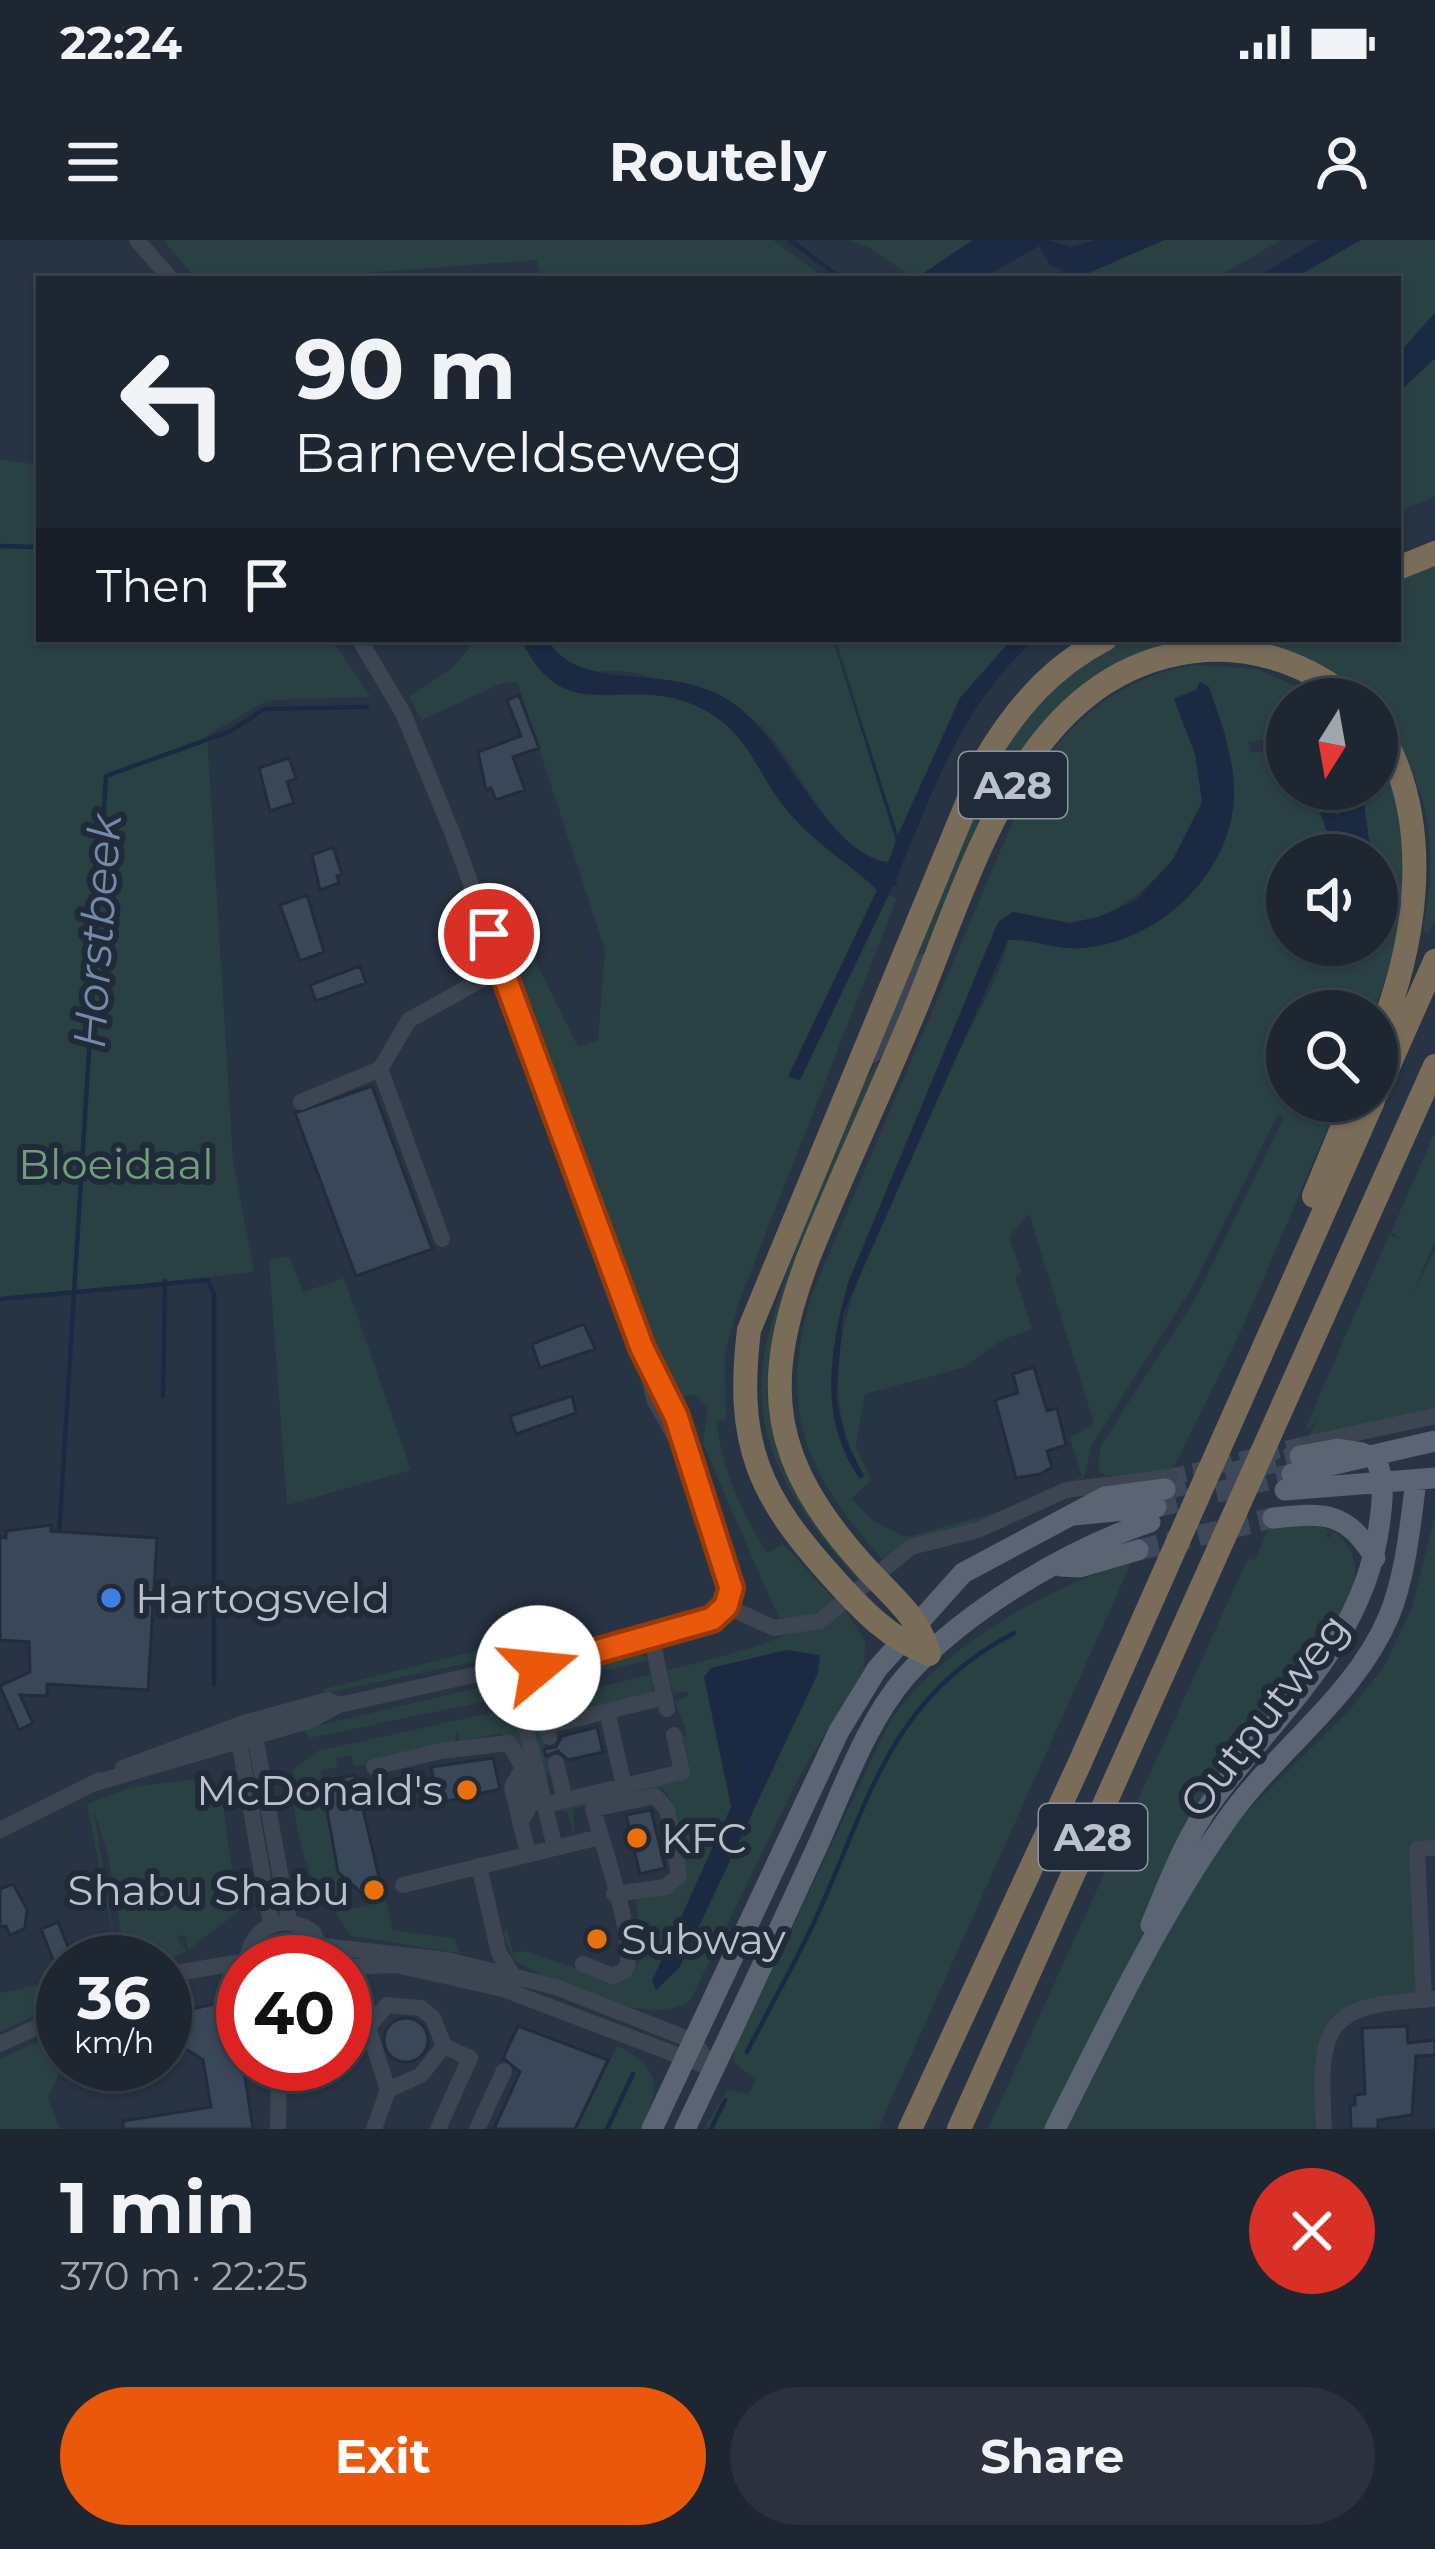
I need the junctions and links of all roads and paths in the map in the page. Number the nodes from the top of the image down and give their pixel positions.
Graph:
1 (136, 240) edge
2 (168, 276) edge
3 (1435, 553) edge
4 (1401, 567) edge
5 (361, 642) edge
6 (1100, 642) edge
7 (1316, 678) edge
8 (1398, 760) edge
9 (976, 863) junction
10 (1435, 962) edge
11 (502, 969) junction
12 (1396, 990) edge
13 (1398, 1046) edge
14 (1435, 1068) edge
15 (380, 1069) junction
16 (301, 1102) dead end
17 (837, 1111) junction
18 (1344, 1122) edge
19 (1364, 1122) edge
20 (442, 1239) dead end
21 (1294, 1280) junction
22 (1435, 1416) edge
23 (1435, 1441) edge
24 (1375, 1455) junction
25 (1296, 1466) junction
26 (1425, 1480) edge
27 (1385, 1482) junction
28 (1160, 1499) junction
29 (1273, 1518) tunnel mouth
30 (1138, 1550) tunnel mouth
31 (1375, 1558) junction
32 (1060, 1566) junction
33 (874, 1577) junction
34 (852, 1598) junction
35 (726, 1606) junction
36 (920, 1622) junction
37 (651, 1635) junction
38 (514, 1638) dead end
39 (898, 1642) junction
40 (928, 1654) junction
41 (514, 1666) junction
42 (607, 1712) junction
43 (246, 1733) junction
44 (674, 1735) dead end
45 (549, 1737) dead end
46 (556, 1762) dead end
47 (374, 1766) dead end
48 (624, 1786) junction
49 (565, 1799) junction
50 (544, 1804) junction
51 (0, 1830) edge
52 (600, 1837) junction
53 (555, 1848) junction
54 (1435, 1848) edge
55 (528, 1854) junction
56 (479, 1866) junction
57 (403, 1885) dead end
58 (614, 1894) junction
59 (1427, 1900) edge
60 (280, 1923) junction
61 (256, 1935) edge
62 (311, 1935) edge
63 (372, 1951) edge
64 (583, 1964) dead end
65 (1138, 1965) junction
66 (372, 1966) edge
67 (512, 1974) junction
68 (1430, 1999) edge
69 (36, 2027) edge
70 (0, 2044) edge
71 (444, 2047) junction
72 (688, 2051) junction
73 (714, 2069) junction
74 (503, 2071) dead end
75 (388, 2090) junction
76 (279, 2091) edge
77 (278, 2129) edge
78 (374, 2129) edge
79 (438, 2129) edge
80 (477, 2129) edge
81 (652, 2129) edge
82 (685, 2129) edge
83 (910, 2129) edge
84 (959, 2129) edge
85 (1055, 2129) edge
86 (1324, 2129) edge

1 - 2 street
3 - 4 highway
5 - 11 street
6 - 17 highway, A28
7 - 9 highway, A28
8 - 12 highway
9 - 17 street
9 - 33 highway, A28
10 - 13 highway
11 - 15 street
11 - 35 street
14 - 84 highway, A28
15 - 16 street
15 - 20 street
17 - 34 highway, A28
18 - 21 highway, A28
19 - 21 highway, A28
21 - 83 highway, A28
22 - 25 street
23 - 24 main road
24 - 25 main road
24 - 26 main road
24 - 27 main road, Outputweg
25 - 27 main road
26 - 27 main road
26 - 65 main road, Outputweg
27 - 31 main road, Outputweg
28 - 32 main road
28 - 33 street
28 - 36 main road
29 - 31 main road
30 - 32 main road
31 - 65 main road, Outputweg
32 - 40 main road
33 - 34 street
33 - 36 highway, A28
34 - 35 street
34 - 39 highway, A28
35 - 37 street
36 - 39 main road
36 - 40 highway
37 - 41 street
37 - 42 street
38 - 41 street
39 - 40 highway
39 - 72 main road
40 - 73 main road
41 - 43 street
41 - 50 street
42 - 45 street
42 - 48 street
43 - 51 street
43 - 60 street
44 - 48 street
46 - 49 street
47 - 55 street
48 - 49 street
49 - 50 street
50 - 53 street
52 - 53 street
52 - 58 street
52 - 58 street
53 - 55 street
54 - 59 street
55 - 56 street
56 - 57 street
56 - 67 street
58 - 64 street
59 - 68 street
60 - 61 street
60 - 62 street
63 - 67 street
65 - 85 main road, Outputweg
66 - 72 street
67 - 72 street
68 - 86 street
69 - 70 street
71 - 75 street
71 - 75 street
71 - 79 street
72 - 73 street
72 - 81 main road
73 - 82 main road
74 - 80 street
75 - 78 street
76 - 77 street

